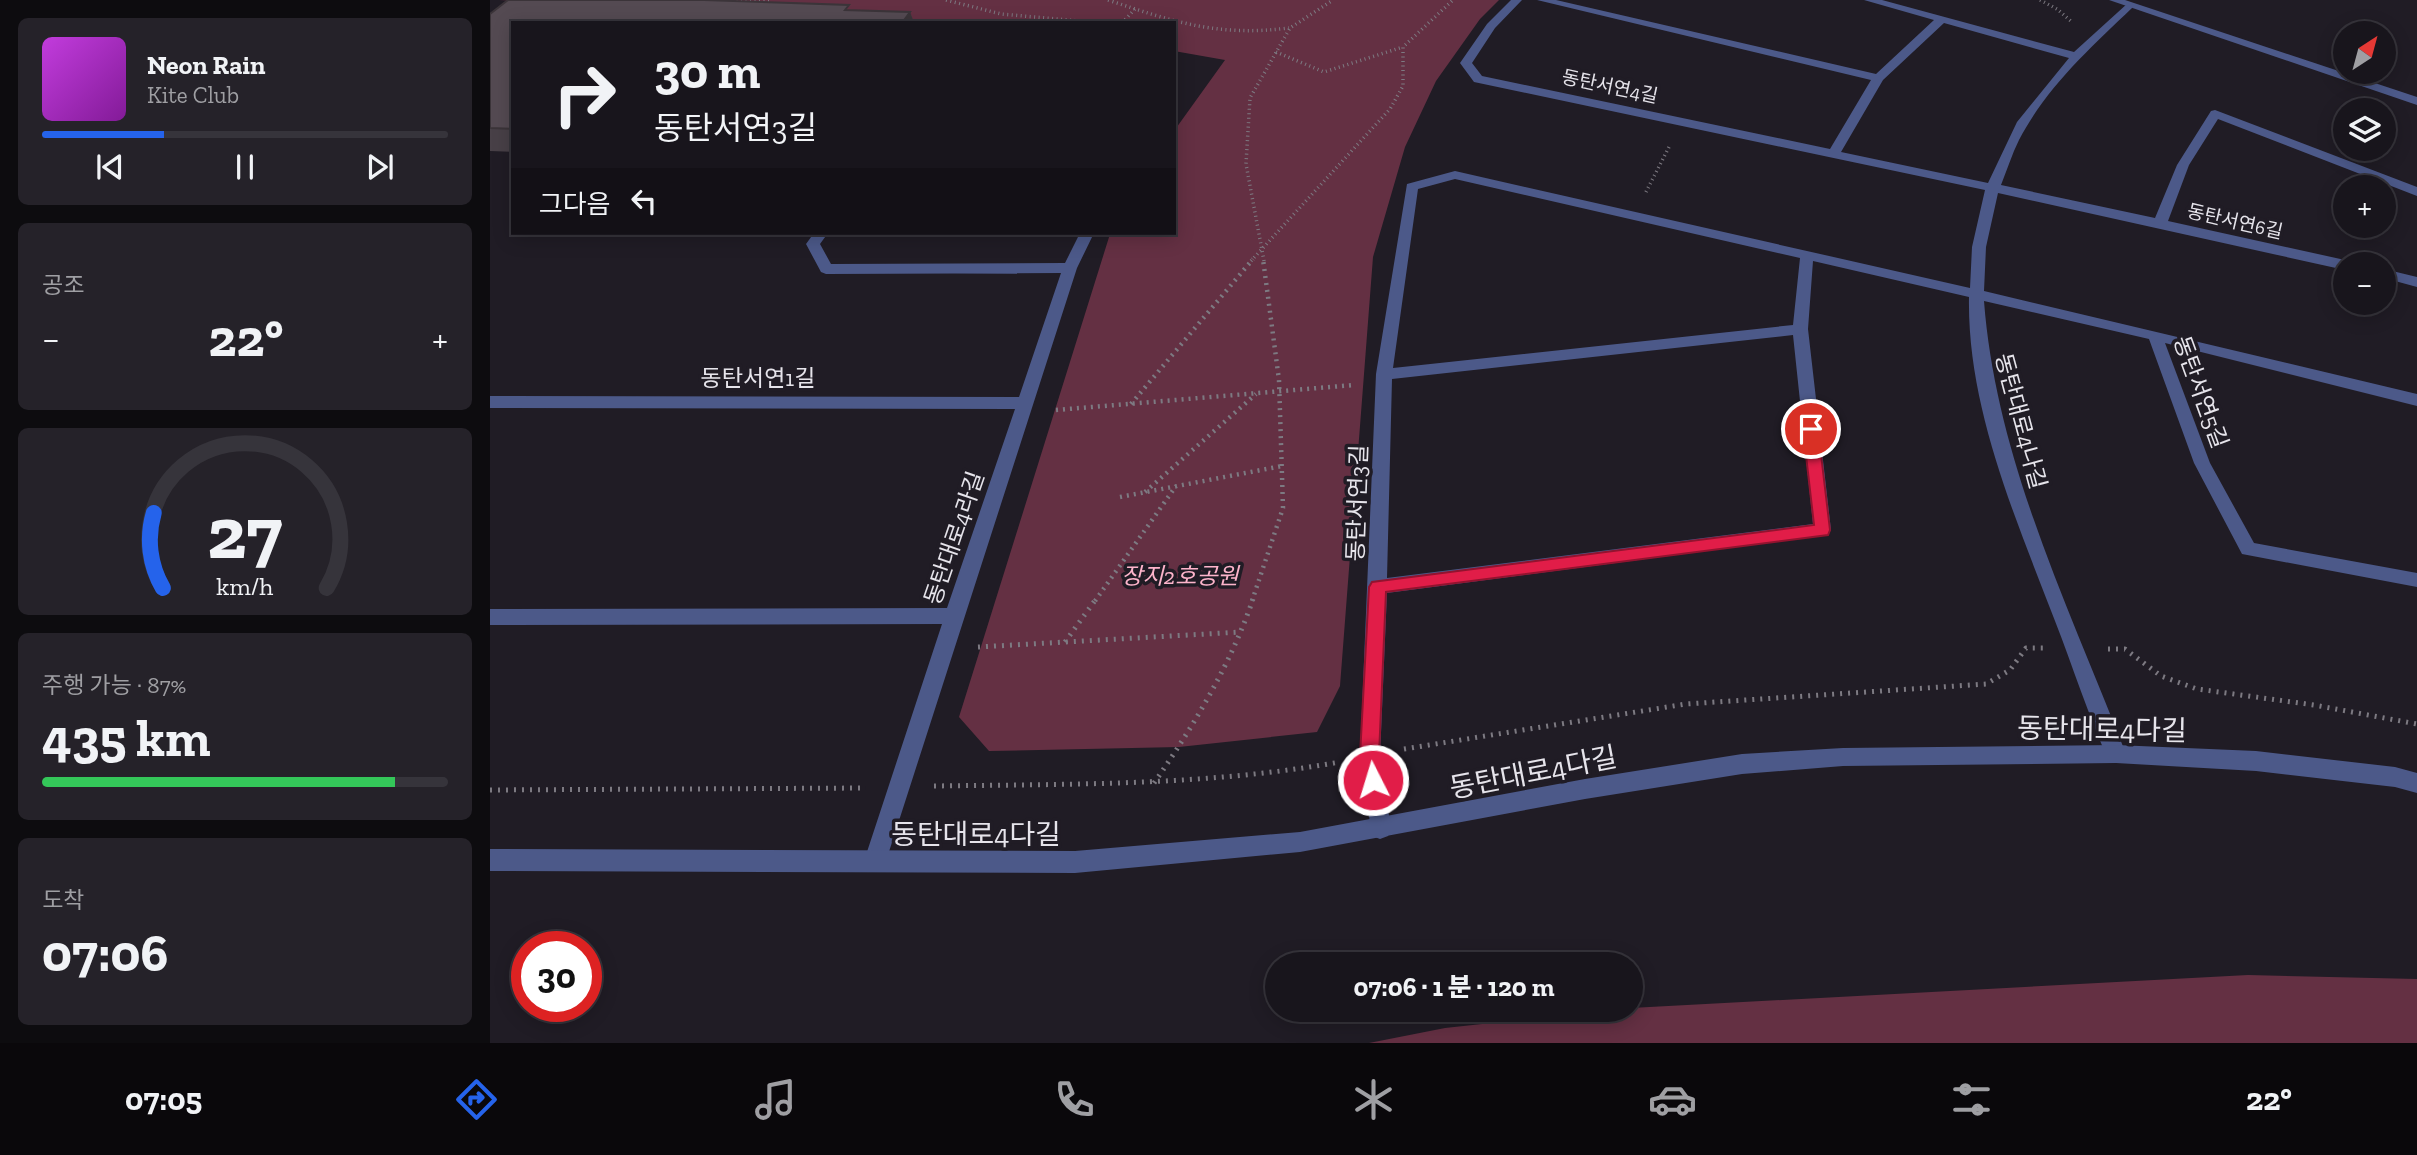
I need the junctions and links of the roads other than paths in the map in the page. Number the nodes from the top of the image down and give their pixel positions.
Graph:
1 (1517, 0) edge
2 (1542, 0) edge
3 (1870, 0) edge
4 (2121, 3) edge
5 (1942, 19) junction
6 (2076, 56) junction
7 (1878, 78) junction
8 (2417, 101) edge
9 (1834, 153) junction
10 (1992, 186) junction
11 (2417, 191) edge
12 (2160, 223) junction
13 (820, 235) edge
14 (1086, 235) edge
15 (1807, 255) junction
16 (2333, 262) edge
17 (1070, 268) junction
18 (2396, 277) edge
19 (2417, 282) edge
20 (1975, 294) junction
21 (1800, 329) junction
22 (2155, 335) junction
23 (1384, 374) junction
24 (2417, 400) edge
25 (498, 402) edge
26 (1026, 403) junction
27 (490, 419) edge
28 (2417, 580) edge
29 (1377, 587) junction
30 (954, 616) junction
31 (490, 617) edge
32 (2116, 754) junction
33 (2417, 783) edge
34 (1380, 829) junction
35 (490, 860) edge
36 (875, 861) junction

1 - 9 street, 동탄서연4길
2 - 7 street
3 - 5 street
4 - 6 street, 동탄대로4나길
4 - 8 street
5 - 6 street
5 - 7 street
6 - 10 street, 동탄대로4나길
7 - 9 street
9 - 10 street, 동탄서연4길
10 - 12 street, 동탄서연4길
10 - 20 street, 동탄대로4나길
11 - 12 street, 동탄서연6길
12 - 16 street, 동탄서연6길
13 - 17 street
14 - 17 street, 동탄대로4라길
15 - 20 street, 동탄서연3길
15 - 21 street, 동탄서연3길
15 - 23 street, 동탄서연3길
17 - 26 street, 동탄대로4라길
18 - 19 street
20 - 22 street, 동탄서연3길
20 - 32 street, 동탄대로4나길
21 - 23 street
21 - 29 street, 동탄서연3길
22 - 24 street, 동탄서연5길
22 - 28 street, 동탄서연5길
23 - 29 street, 동탄서연3길
25 - 26 street, 동탄서연1길
25 - 27 street
26 - 30 street, 동탄대로4라길
29 - 34 street
30 - 31 street
30 - 36 street, 동탄대로4라길
32 - 33 street, 동탄대로4다길
32 - 34 street, 동탄대로4다길
34 - 36 street, 동탄대로4다길
35 - 36 street, 동탄대로4다길

